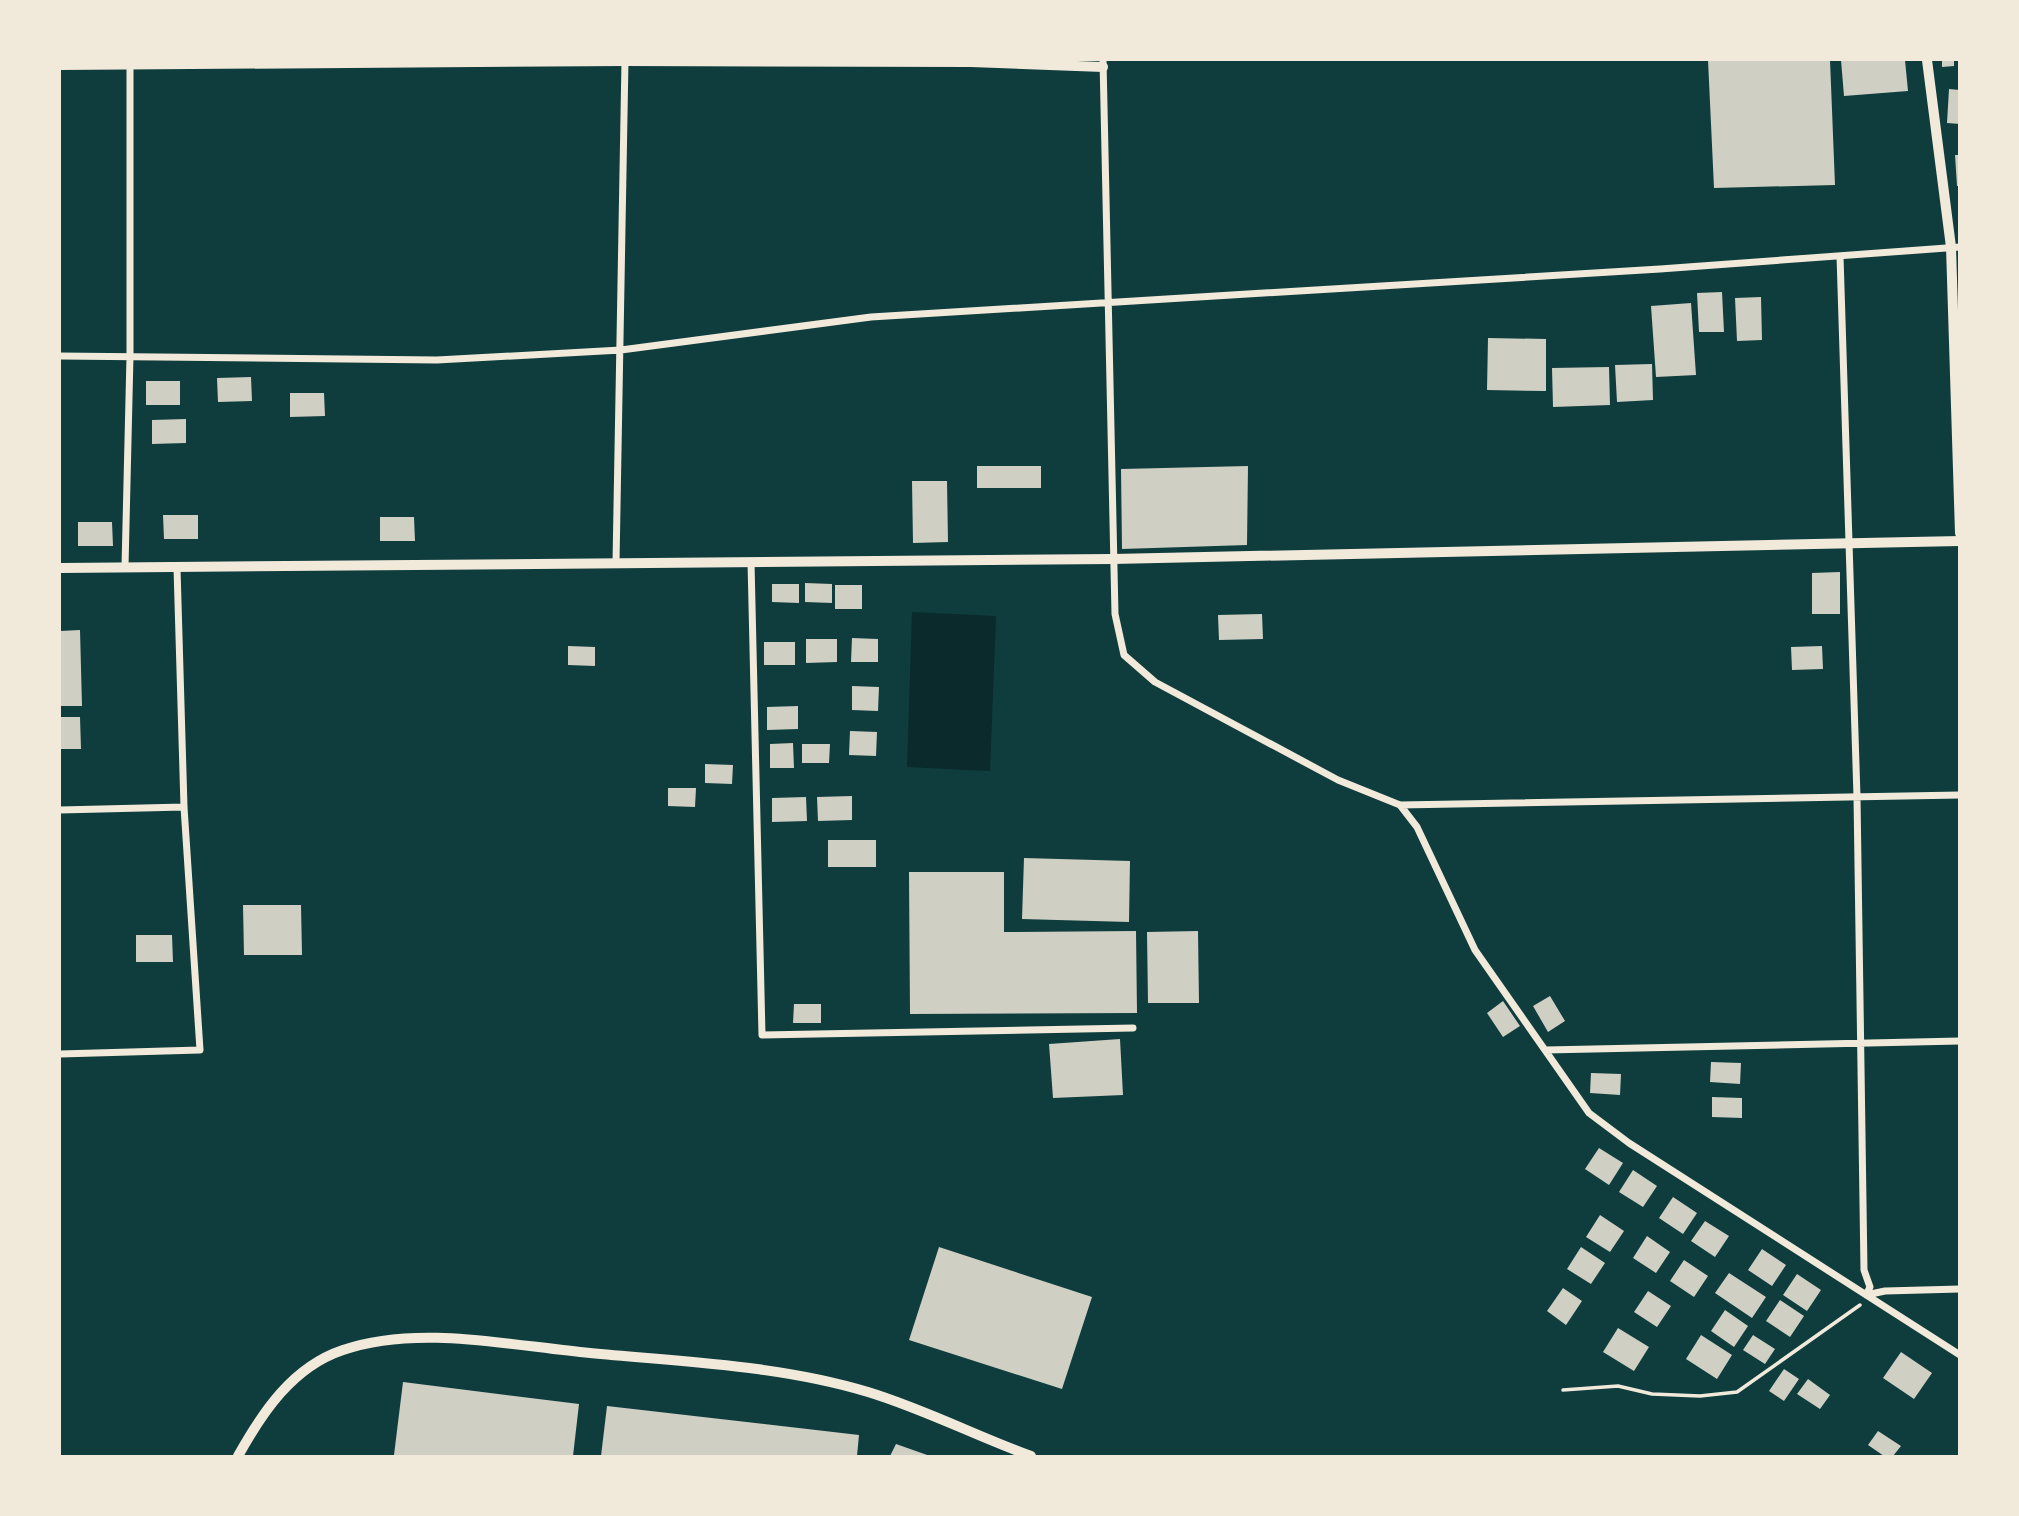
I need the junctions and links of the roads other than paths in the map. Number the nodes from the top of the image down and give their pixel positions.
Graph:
1 (625, 60) edge
2 (1927, 60) edge
3 (130, 62) edge
4 (1103, 63) edge
5 (60, 65) edge
6 (1955, 247) edge
7 (1840, 256) junction
8 (1108, 305) junction
9 (621, 350) junction
10 (60, 356) edge
11 (130, 356) junction
12 (1959, 533) edge
13 (1959, 541) edge
14 (1849, 545) junction
15 (1113, 559) junction
16 (751, 562) junction
17 (617, 564) junction
18 (125, 567) junction
19 (60, 568) edge
20 (177, 568) junction
21 (1959, 795) edge
22 (1857, 797) junction
23 (1400, 805) junction
24 (184, 807) junction
25 (60, 810) edge
26 (1133, 1028) dead end
27 (1959, 1041) edge
28 (1861, 1043) junction
29 (1546, 1050) junction
30 (60, 1054) edge
31 (1959, 1289) edge
32 (1866, 1295) junction
33 (1959, 1355) edge
34 (238, 1457) edge
35 (1031, 1457) edge

1 - 3 street
1 - 4 street
1 - 9 street
2 - 6 street
3 - 5 street
3 - 11 street
4 - 8 street
6 - 7 street
6 - 12 street
7 - 8 street
7 - 14 street
8 - 9 street
8 - 15 street
9 - 11 street
9 - 17 street
10 - 11 street
11 - 18 street
13 - 14 main road
14 - 15 main road
14 - 22 street
15 - 16 main road
15 - 23 street
16 - 17 main road
16 - 26 street
17 - 20 main road
18 - 19 main road
18 - 20 main road
20 - 24 street
21 - 22 street
22 - 23 street
22 - 28 street
23 - 29 street
24 - 25 street
24 - 30 street
27 - 28 street
28 - 29 street
28 - 32 street
29 - 32 street
31 - 32 street
32 - 33 street
34 - 35 street

